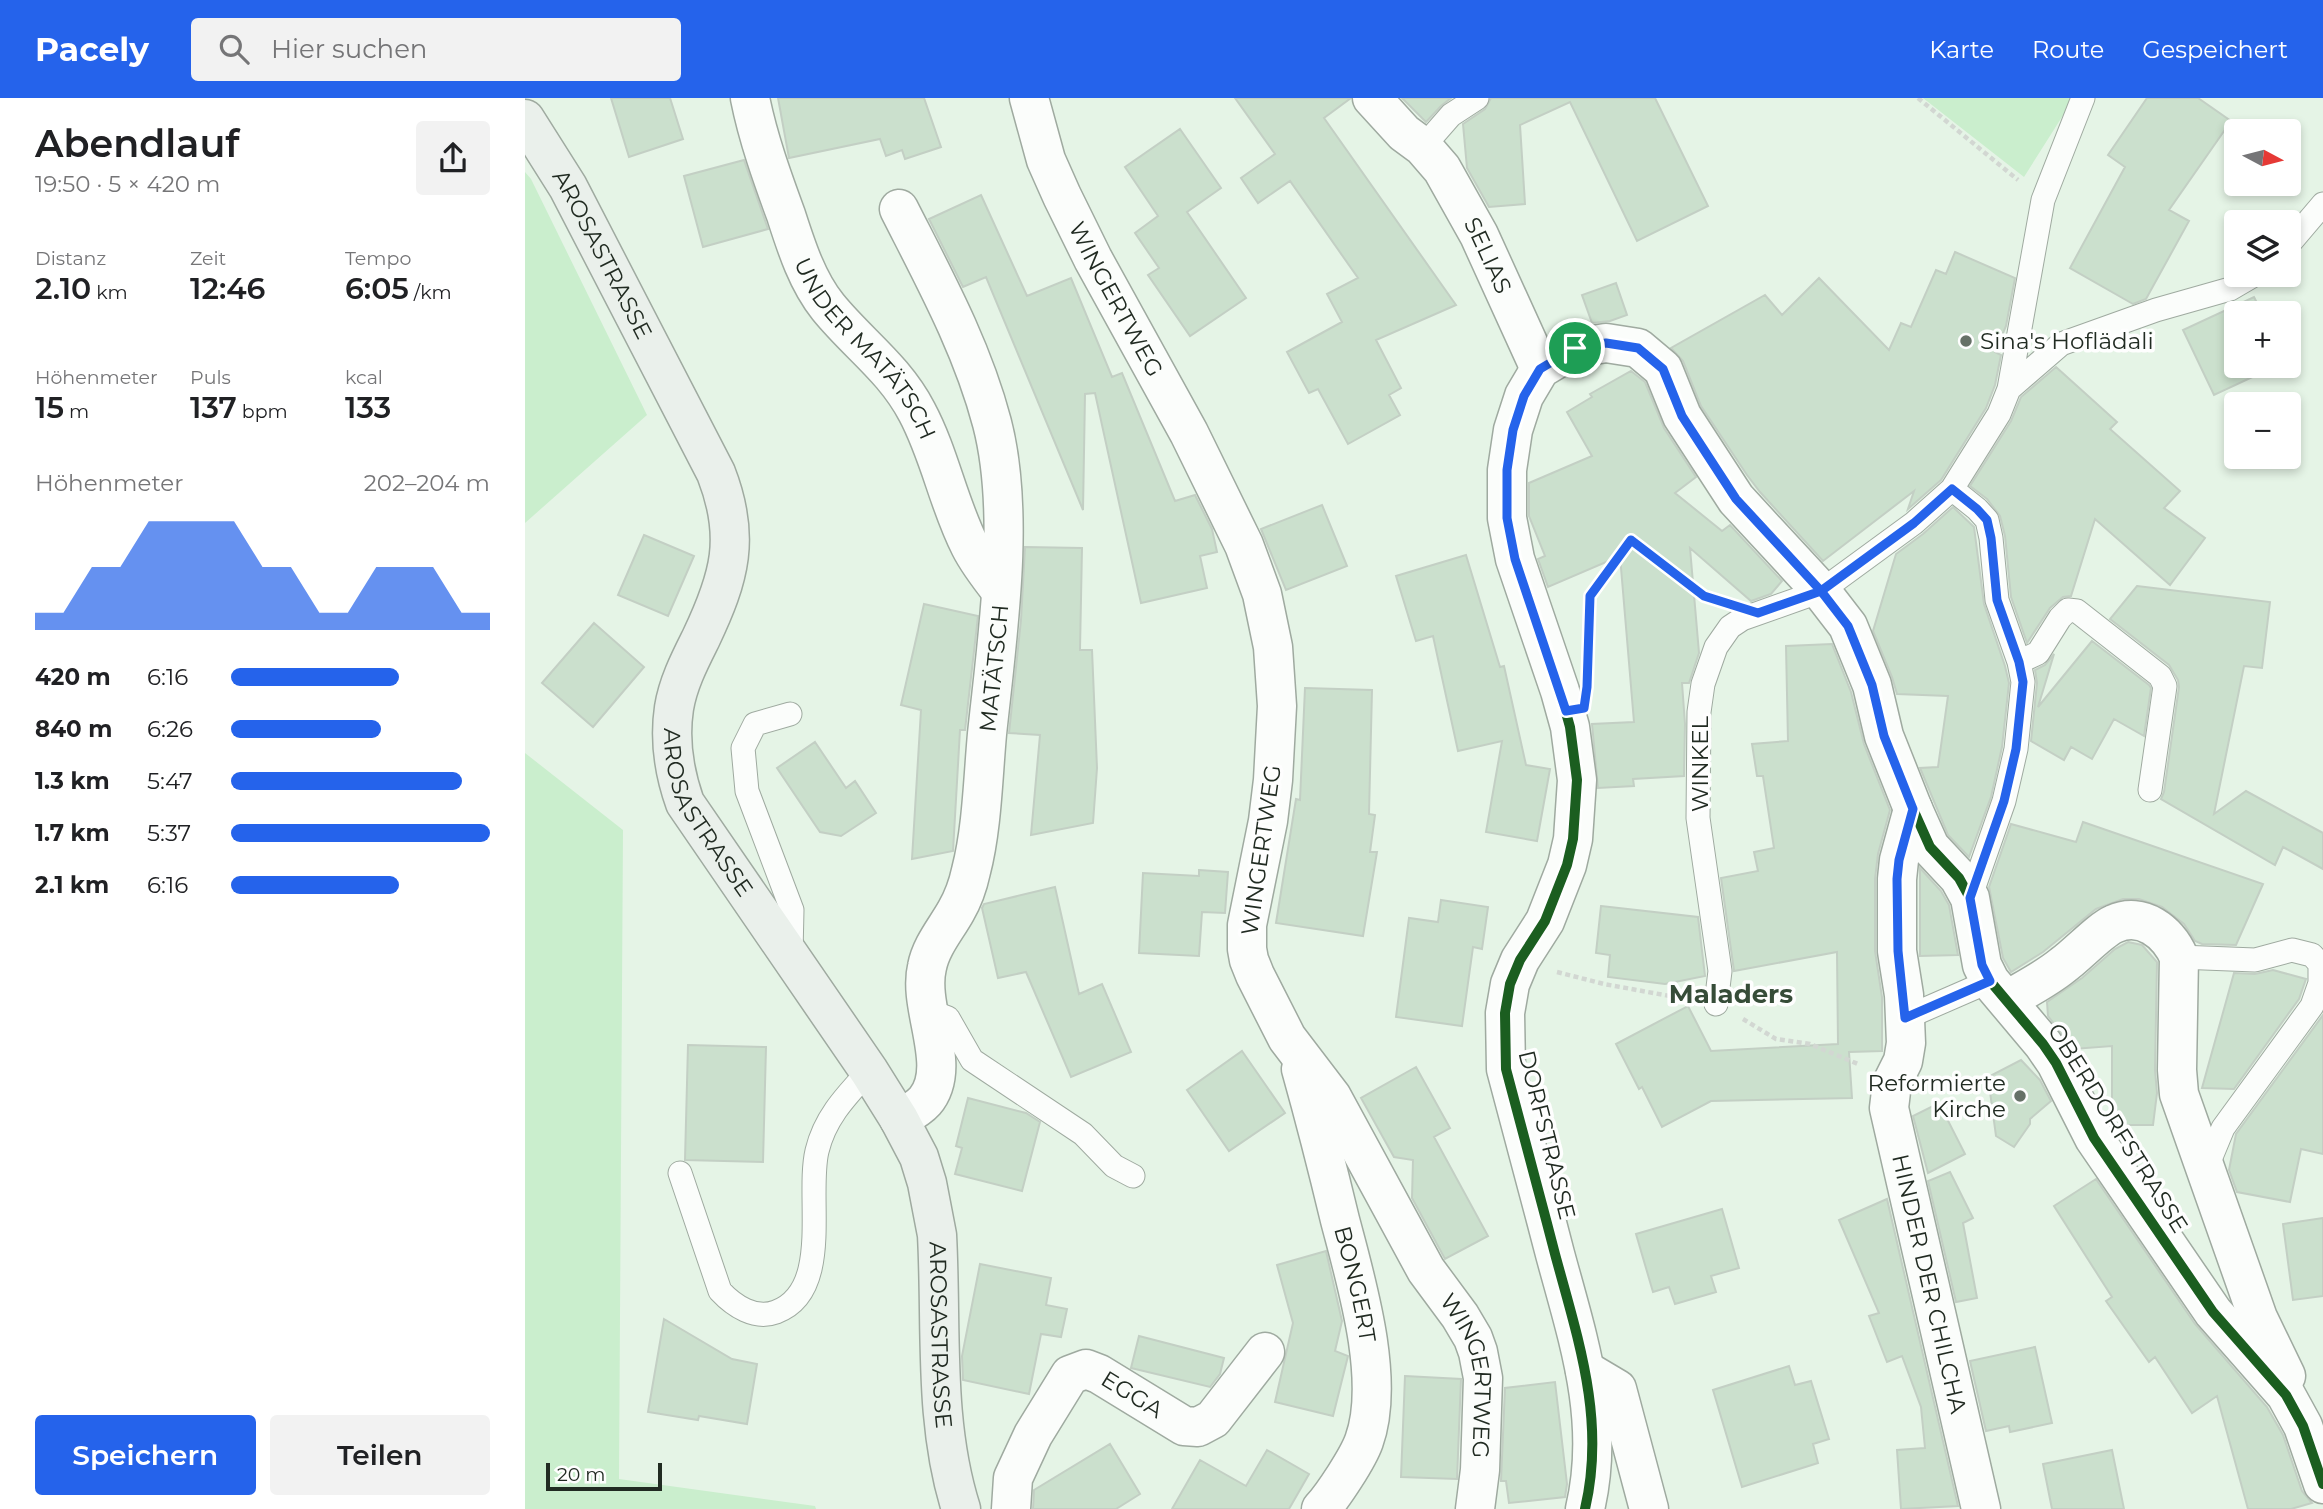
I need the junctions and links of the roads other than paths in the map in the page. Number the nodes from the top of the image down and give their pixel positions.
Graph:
1 (750, 98) edge
2 (1029, 98) edge
3 (1372, 98) edge
4 (1476, 98) edge
5 (2083, 98) edge
6 (525, 119) edge
7 (1423, 147) junction
8 (2323, 204) edge
9 (899, 209) dead end
10 (2301, 230) edge
11 (2233, 287) edge
12 (1540, 369) junction
13 (2009, 389) junction
14 (1952, 489) junction
15 (1000, 590) junction
16 (1821, 591) junction
17 (2019, 662) junction
18 (790, 714) dead end
19 (2150, 790) dead end
20 (1913, 809) junction
21 (1970, 898) junction
22 (2179, 957) junction
23 (791, 960) junction
24 (1998, 990) junction
25 (1716, 1004) dead end
26 (927, 1010) junction
27 (1905, 1018) junction
28 (1297, 1054) junction
29 (869, 1071) junction
30 (899, 1119) junction
31 (2206, 1169) junction
32 (680, 1173) dead end
33 (1133, 1176) dead end
34 (1265, 1352) dead end
35 (1585, 1370) junction
36 (2287, 1395) junction
37 (2323, 1485) edge
38 (961, 1509) edge
39 (1011, 1509) edge
40 (1321, 1509) edge
41 (1475, 1509) edge
42 (1585, 1509) edge
43 (1649, 1509) edge
44 (1981, 1509) edge

1 - 15 street, UNDER MATÄTSCH
2 - 28 street, WINGERTWEG
3 - 7 street, SELIAS
4 - 7 lane
5 - 13 lane
6 - 23 main road, AROSASTRASSE
7 - 12 street, SELIAS
8 - 10 lane
9 - 15 street, MATÄTSCH
11 - 13 lane
12 - 16 street, DORFSTRASSE
12 - 35 street, DORFSTRASSE
13 - 14 lane, WINKEL
14 - 16 lane, WINKEL
14 - 17 lane
15 - 26 street, MATÄTSCH
16 - 20 street, OBERDORFSTRASSE
16 - 25 lane, WINKEL
17 - 19 lane
17 - 21 lane
18 - 23 lane
20 - 21 street, OBERDORFSTRASSE
20 - 27 street, HINDER DER CHILCHA
21 - 24 street, OBERDORFSTRASSE
22 - 24 street
22 - 31 street
22 - 31 lane
23 - 29 main road, AROSASTRASSE
24 - 27 lane
24 - 36 street, OBERDORFSTRASSE
26 - 30 street, MATÄTSCH
26 - 33 lane
27 - 44 street, HINDER DER CHILCHA
28 - 40 street, BONGERT
28 - 41 street, WINGERTWEG
29 - 30 main road, AROSASTRASSE
29 - 32 lane
30 - 38 main road, AROSASTRASSE
31 - 36 street
34 - 39 street, EGGA
35 - 42 street, DORFSTRASSE
35 - 43 street
36 - 37 street, OBERDORFSTRASSE

